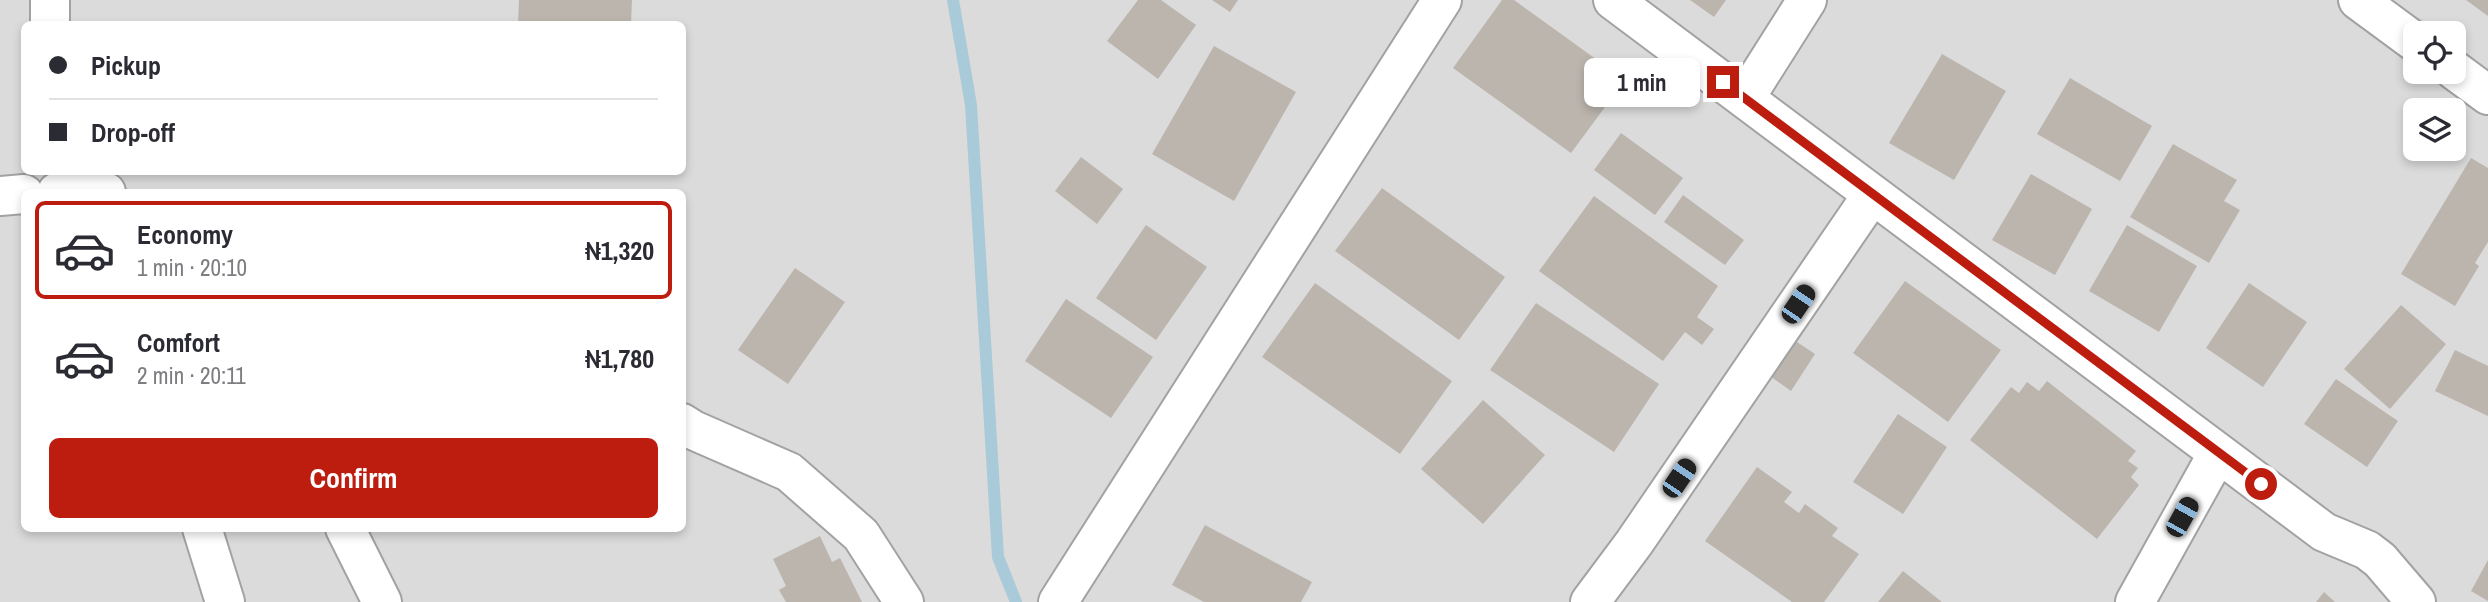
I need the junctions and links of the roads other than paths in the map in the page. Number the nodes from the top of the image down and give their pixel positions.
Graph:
1 (50, 0) edge
2 (1442, 0) edge
3 (1613, 0) edge
4 (1807, 0) edge
5 (2358, 0) edge
6 (50, 21) edge
7 (2403, 33) edge
8 (2466, 79) edge
9 (2488, 95) edge
10 (1745, 98) junction
11 (21, 194) edge
12 (1872, 195) junction
13 (0, 196) edge
14 (686, 426) edge
15 (2218, 453) junction
16 (203, 532) edge
17 (347, 532) edge
18 (225, 602) edge
19 (382, 602) edge
20 (904, 602) edge
21 (1058, 602) edge
22 (1590, 602) edge
23 (2135, 602) edge
24 (2416, 602) edge

1 - 6 street
2 - 21 street
3 - 10 street
4 - 10 street
5 - 7 street
8 - 9 street
10 - 12 street
11 - 13 street
12 - 15 street
12 - 22 street
14 - 20 street
15 - 23 street
15 - 24 street
16 - 18 street
17 - 19 street

